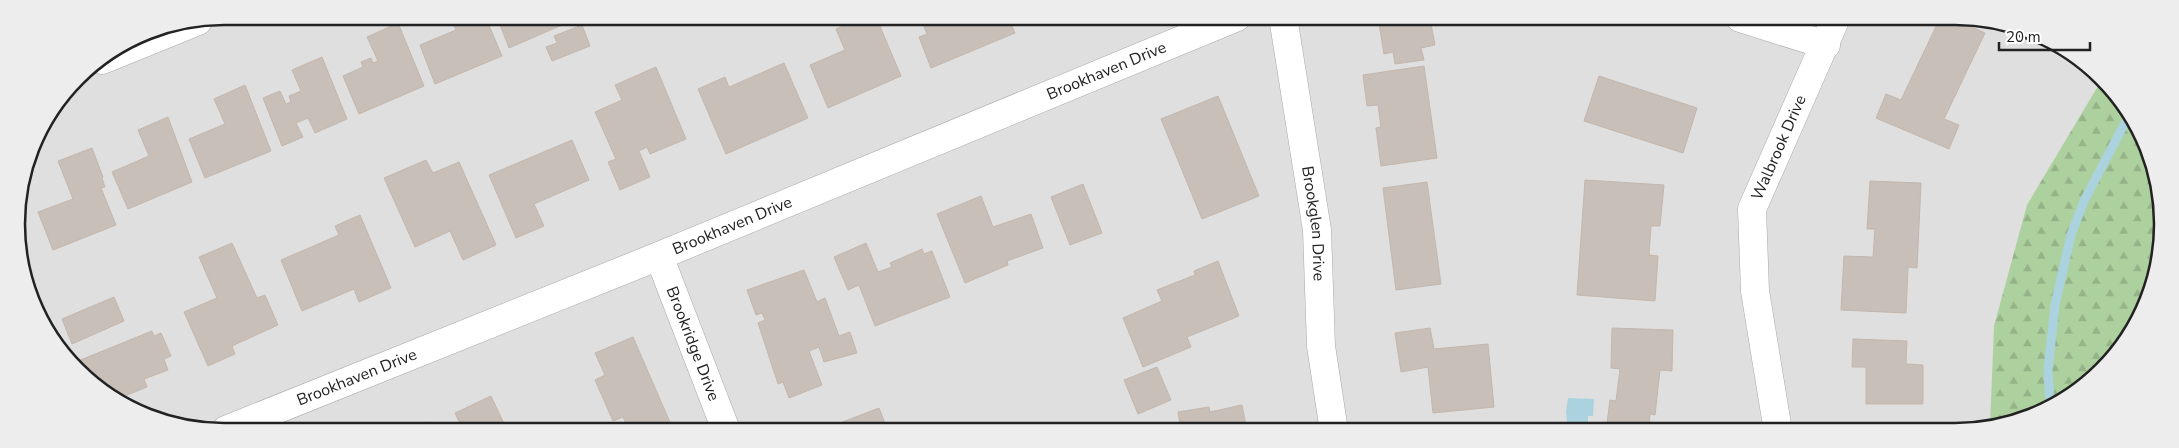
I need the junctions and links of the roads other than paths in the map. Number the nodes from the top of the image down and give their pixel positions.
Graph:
1 (1218, 25) edge
2 (1284, 25) edge
3 (1762, 25) edge
4 (1833, 25) edge
5 (174, 32) edge
6 (1826, 45) junction
7 (131, 49) edge
8 (659, 256) junction
9 (243, 423) edge
10 (723, 423) edge
11 (1333, 423) edge
12 (1777, 423) edge

1 - 8 street, Brookhaven Drive
2 - 11 street, Brookglen Drive
3 - 6 street
4 - 6 street, Walbrook Drive
5 - 7 street
6 - 12 street, Walbrook Drive
8 - 9 street, Brookhaven Drive
8 - 10 street, Brookridge Drive

